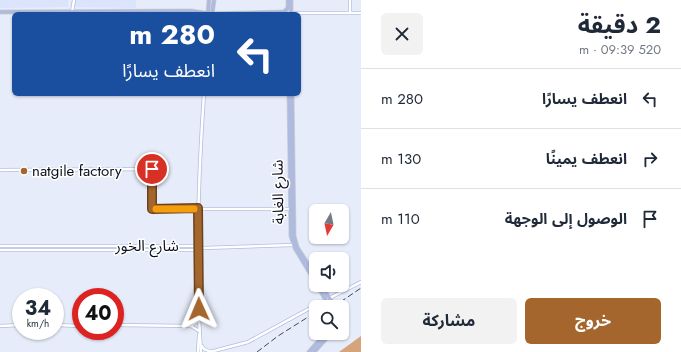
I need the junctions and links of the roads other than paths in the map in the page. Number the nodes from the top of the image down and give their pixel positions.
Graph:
1 (74, 0) edge
2 (209, 0) edge
3 (214, 0) edge
4 (290, 0) edge
5 (350, 0) edge
6 (0, 12) edge
7 (72, 12) junction
8 (197, 12) edge
9 (210, 12) edge
10 (211, 12) edge
11 (289, 12) edge
12 (289, 12) edge
13 (350, 12) junction
14 (301, 13) edge
15 (361, 13) edge
16 (204, 96) edge
17 (290, 96) edge
18 (290, 96) edge
19 (0, 170) edge
20 (198, 208) junction
21 (290, 208) junction
22 (33, 245) junction
23 (293, 245) junction
24 (0, 246) edge
25 (131, 246) junction
26 (198, 248) junction
27 (0, 250) edge
28 (33, 251) junction
29 (131, 251) junction
30 (309, 265) edge
31 (309, 271) edge
32 (361, 282) edge
33 (323, 292) edge
34 (324, 292) edge
35 (328, 299) junction
36 (199, 320) junction
37 (12, 325) edge
38 (124, 325) edge
39 (0, 326) edge
40 (190, 326) junction
41 (199, 333) junction
42 (320, 340) edge
43 (325, 340) edge
44 (201, 343) junction
45 (200, 352) edge
46 (211, 352) edge
47 (309, 352) edge
48 (314, 352) edge

1 - 7 street
2 - 9 main road
3 - 10 main road
4 - 11 main road
4 - 12 main road
5 - 13 street
6 - 7 main road
7 - 8 main road
13 - 14 street
13 - 15 street
16 - 20 street
17 - 21 main road, شارع الغابة
18 - 30 main road, شارع الغابة
19 - 20 street
20 - 21 street
20 - 26 street
21 - 23 main road, شارع الغابة
22 - 24 street
22 - 25 street, شارع الخور
22 - 28 street
23 - 26 street, شارع الخور
23 - 31 main road, شارع الغابة
25 - 26 street, شارع الخور
25 - 29 street
26 - 29 street
26 - 36 street
27 - 28 street
28 - 29 street
32 - 35 street
33 - 35 main road, شارع الغابة
34 - 35 main road, شارع الغابة
35 - 46 street
36 - 40 street
36 - 41 street
37 - 39 street
38 - 40 street
40 - 41 street
41 - 44 street
41 - 45 street
42 - 47 main road
43 - 48 main road
44 - 45 street
44 - 46 street

